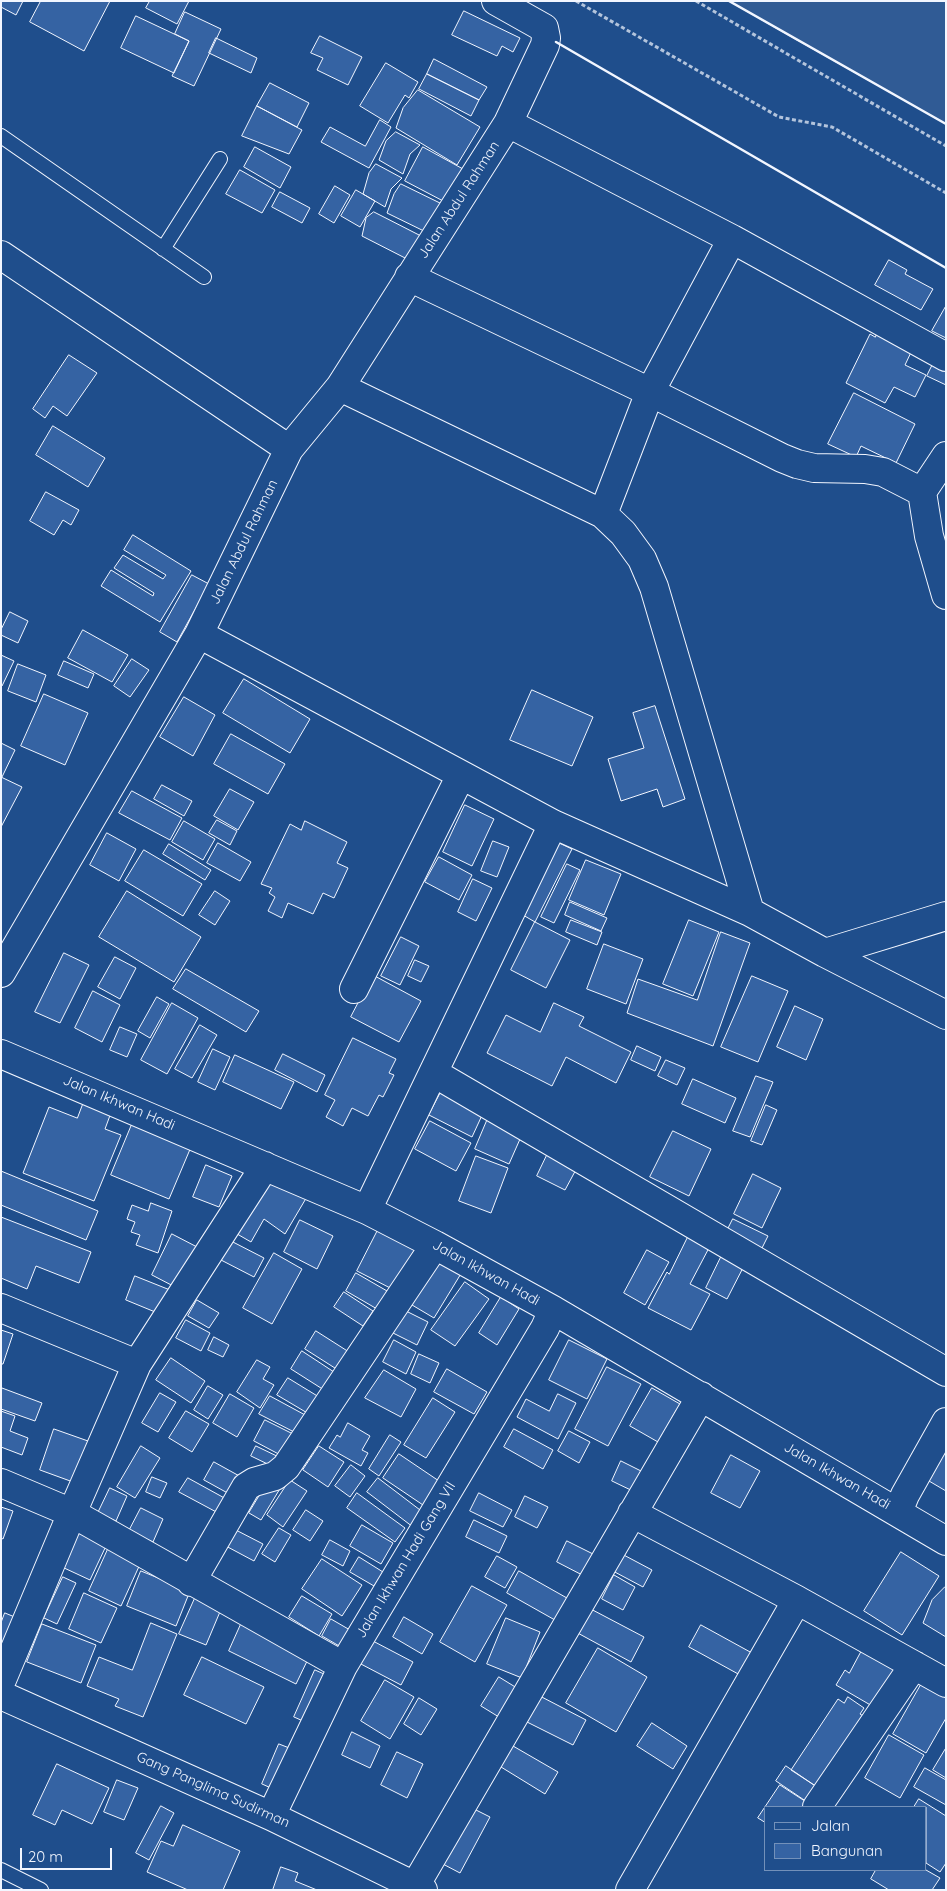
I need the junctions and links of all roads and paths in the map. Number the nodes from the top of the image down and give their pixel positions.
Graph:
1 (496, 1) edge
2 (576, 1) edge
3 (696, 1) edge
4 (508, 123) junction
5 (1, 136) edge
6 (946, 146) edge
7 (220, 159) dead end
8 (946, 193) edge
9 (732, 239) junction
10 (163, 249) junction
11 (1, 255) edge
12 (204, 277) dead end
13 (410, 277) junction
14 (946, 357) edge
15 (340, 387) junction
16 (650, 392) junction
17 (289, 449) junction
18 (946, 456) edge
19 (922, 492) junction
20 (603, 514) junction
21 (946, 595) edge
22 (199, 634) junction
23 (461, 775) junction
24 (553, 824) junction
25 (750, 912) junction
26 (946, 916) edge
27 (825, 953) junction
28 (1, 973) edge
29 (354, 989) dead end
30 (946, 1015) edge
31 (1, 1054) edge
32 (434, 1073) junction
33 (265, 1166) junction
34 (367, 1210) junction
35 (435, 1245) junction
36 (1, 1308) edge
37 (553, 1310) junction
38 (137, 1364) junction
39 (946, 1372) edge
40 (701, 1396) junction
41 (946, 1422) edge
42 (1, 1483) edge
43 (898, 1512) junction
44 (72, 1513) junction
45 (632, 1513) junction
46 (946, 1541) edge
47 (191, 1582) junction
48 (797, 1600) junction
49 (914, 1665) junction
50 (343, 1666) junction
51 (1, 1682) edge
52 (946, 1683) edge
53 (1, 1694) edge
54 (818, 1806) edge
55 (271, 1816) junction
56 (1, 1870) edge
57 (419, 1888) edge
58 (41, 1890) edge
59 (630, 1890) edge

1 - 4 street, Jalan Abdul Rahman
2 - 8 path
3 - 6 path
4 - 9 street
4 - 13 street, Jalan Abdul Rahman
5 - 10 lane
7 - 10 lane
9 - 14 street
9 - 16 street
10 - 12 lane
11 - 17 street
13 - 15 street, Jalan Abdul Rahman
13 - 16 street
15 - 17 street, Jalan Abdul Rahman
15 - 20 street
16 - 19 street
16 - 20 street
17 - 22 street, Jalan Abdul Rahman
18 - 19 street
19 - 21 street
20 - 25 street
22 - 23 street
22 - 28 street, Jalan Abdul Rahman
23 - 24 street
23 - 29 street
24 - 25 street
24 - 32 street
25 - 27 street
26 - 27 street
27 - 30 street
31 - 33 street, Jalan Ikhwan Hadi
32 - 34 street
32 - 39 street
33 - 34 street, Jalan Ikhwan Hadi
33 - 38 street
34 - 35 street, Jalan Ikhwan Hadi
35 - 37 street, Jalan Ikhwan Hadi
35 - 47 street
36 - 38 street
37 - 40 street, Jalan Ikhwan Hadi
37 - 50 street, Jalan Ikhwan Hadi Gang VII
38 - 44 street
40 - 43 street, Jalan Ikhwan Hadi
40 - 45 street
41 - 43 street
42 - 44 street
43 - 46 street, Jalan Ikhwan Hadi
44 - 47 street
44 - 51 street
45 - 48 street
45 - 57 street
47 - 50 street
48 - 49 street
48 - 59 street
49 - 52 street
49 - 54 street
50 - 55 street, Jalan Ikhwan Hadi Gang VII
53 - 55 street, Gang Panglima Sudirman
55 - 57 street, Gang Panglima Sudirman
56 - 58 lane

